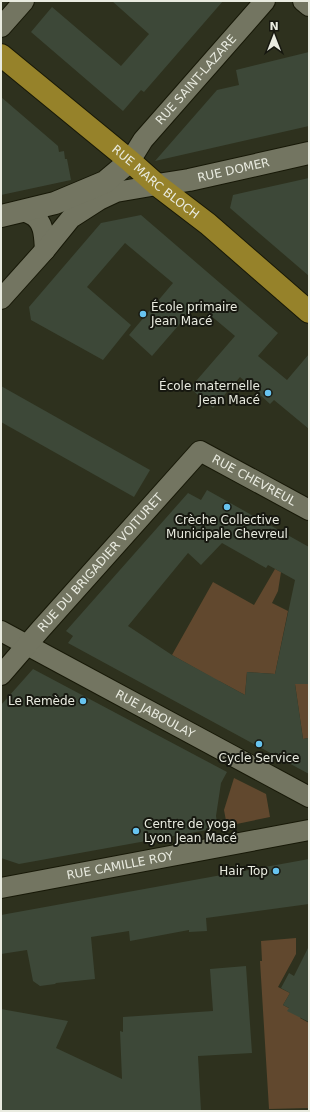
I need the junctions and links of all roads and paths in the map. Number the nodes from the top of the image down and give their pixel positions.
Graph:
1 (24, 1) edge
2 (265, 1) edge
3 (303, 1) edge
4 (309, 6) edge
5 (1, 27) edge
6 (1, 55) edge
7 (309, 153) edge
8 (130, 161) junction
9 (157, 185) junction
10 (22, 211) junction
11 (1, 216) edge
12 (45, 250) junction
13 (1, 299) edge
14 (309, 312) edge
15 (200, 451) joint
16 (309, 510) edge
17 (1, 631) edge
18 (27, 645) junction
19 (1, 675) edge
20 (309, 797) edge
21 (309, 830) edge
22 (1, 888) edge

1 - 5 street
2 - 8 street, RUE SAINT-LAZARE
3 - 4 street
6 - 8 main road, RUE MARC BLOCH
7 - 9 street, RUE DOMER
8 - 9 main road, RUE MARC BLOCH
8 - 10 street
9 - 12 street
9 - 14 main road, RUE MARC BLOCH
10 - 11 street
10 - 12 street
12 - 13 street
15 - 16 street, RUE CHEVREUL
15 - 18 street, RUE DU BRIGADIER VOITURET
17 - 18 street, RUE JABOULAY
18 - 19 street, RUE DU BRIGADIER VOITURET
18 - 20 street, RUE JABOULAY
21 - 22 street, RUE CAMILLE ROY

